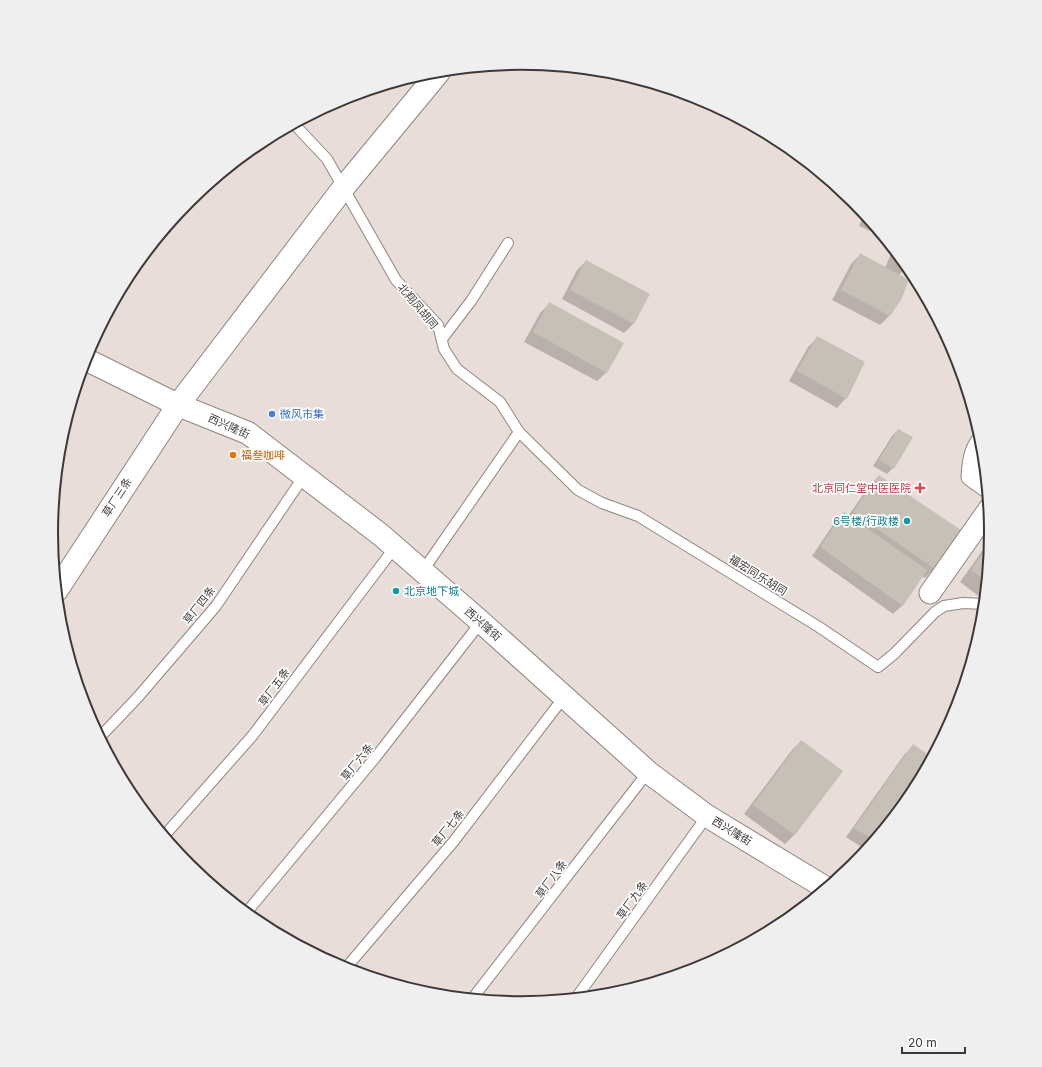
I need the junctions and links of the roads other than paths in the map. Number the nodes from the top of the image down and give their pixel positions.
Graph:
1 (432, 79) edge
2 (298, 128) edge
3 (344, 187) junction
4 (508, 243) dead end
5 (442, 340) junction
6 (91, 362) edge
7 (178, 405) junction
8 (519, 432) junction
9 (976, 449) edge
10 (304, 476) junction
11 (981, 482) edge
12 (983, 517) edge
13 (394, 547) junction
14 (422, 572) junction
15 (61, 584) edge
16 (930, 593) dead end
17 (978, 604) edge
18 (481, 622) junction
19 (564, 697) junction
20 (104, 733) edge
21 (648, 772) junction
22 (707, 816) junction
23 (167, 832) edge
24 (822, 885) edge
25 (250, 908) edge
26 (350, 963) edge
27 (579, 993) edge
28 (476, 994) edge

1 - 3 street
2 - 3 lane, 北翔凤胡同
3 - 5 lane, 北翔凤胡同
3 - 7 street
4 - 5 lane
5 - 8 lane, 北翔凤胡同
6 - 7 street, 西兴隆街
7 - 10 street, 西兴隆街
7 - 15 street, 草厂三条
8 - 14 lane
8 - 17 lane, 福宏同乐胡同
9 - 11 street
10 - 13 street, 西兴隆街
10 - 20 lane, 草厂四条
12 - 16 street
13 - 14 street, 西兴隆街
13 - 23 lane, 草厂五条
14 - 18 street, 西兴隆街
18 - 19 street, 西兴隆街
18 - 25 lane, 草厂六条
19 - 21 street, 西兴隆街
19 - 26 lane, 草厂七条
21 - 22 street, 西兴隆街
21 - 28 lane, 草厂八条
22 - 24 street, 西兴隆街
22 - 27 lane, 草厂九条

